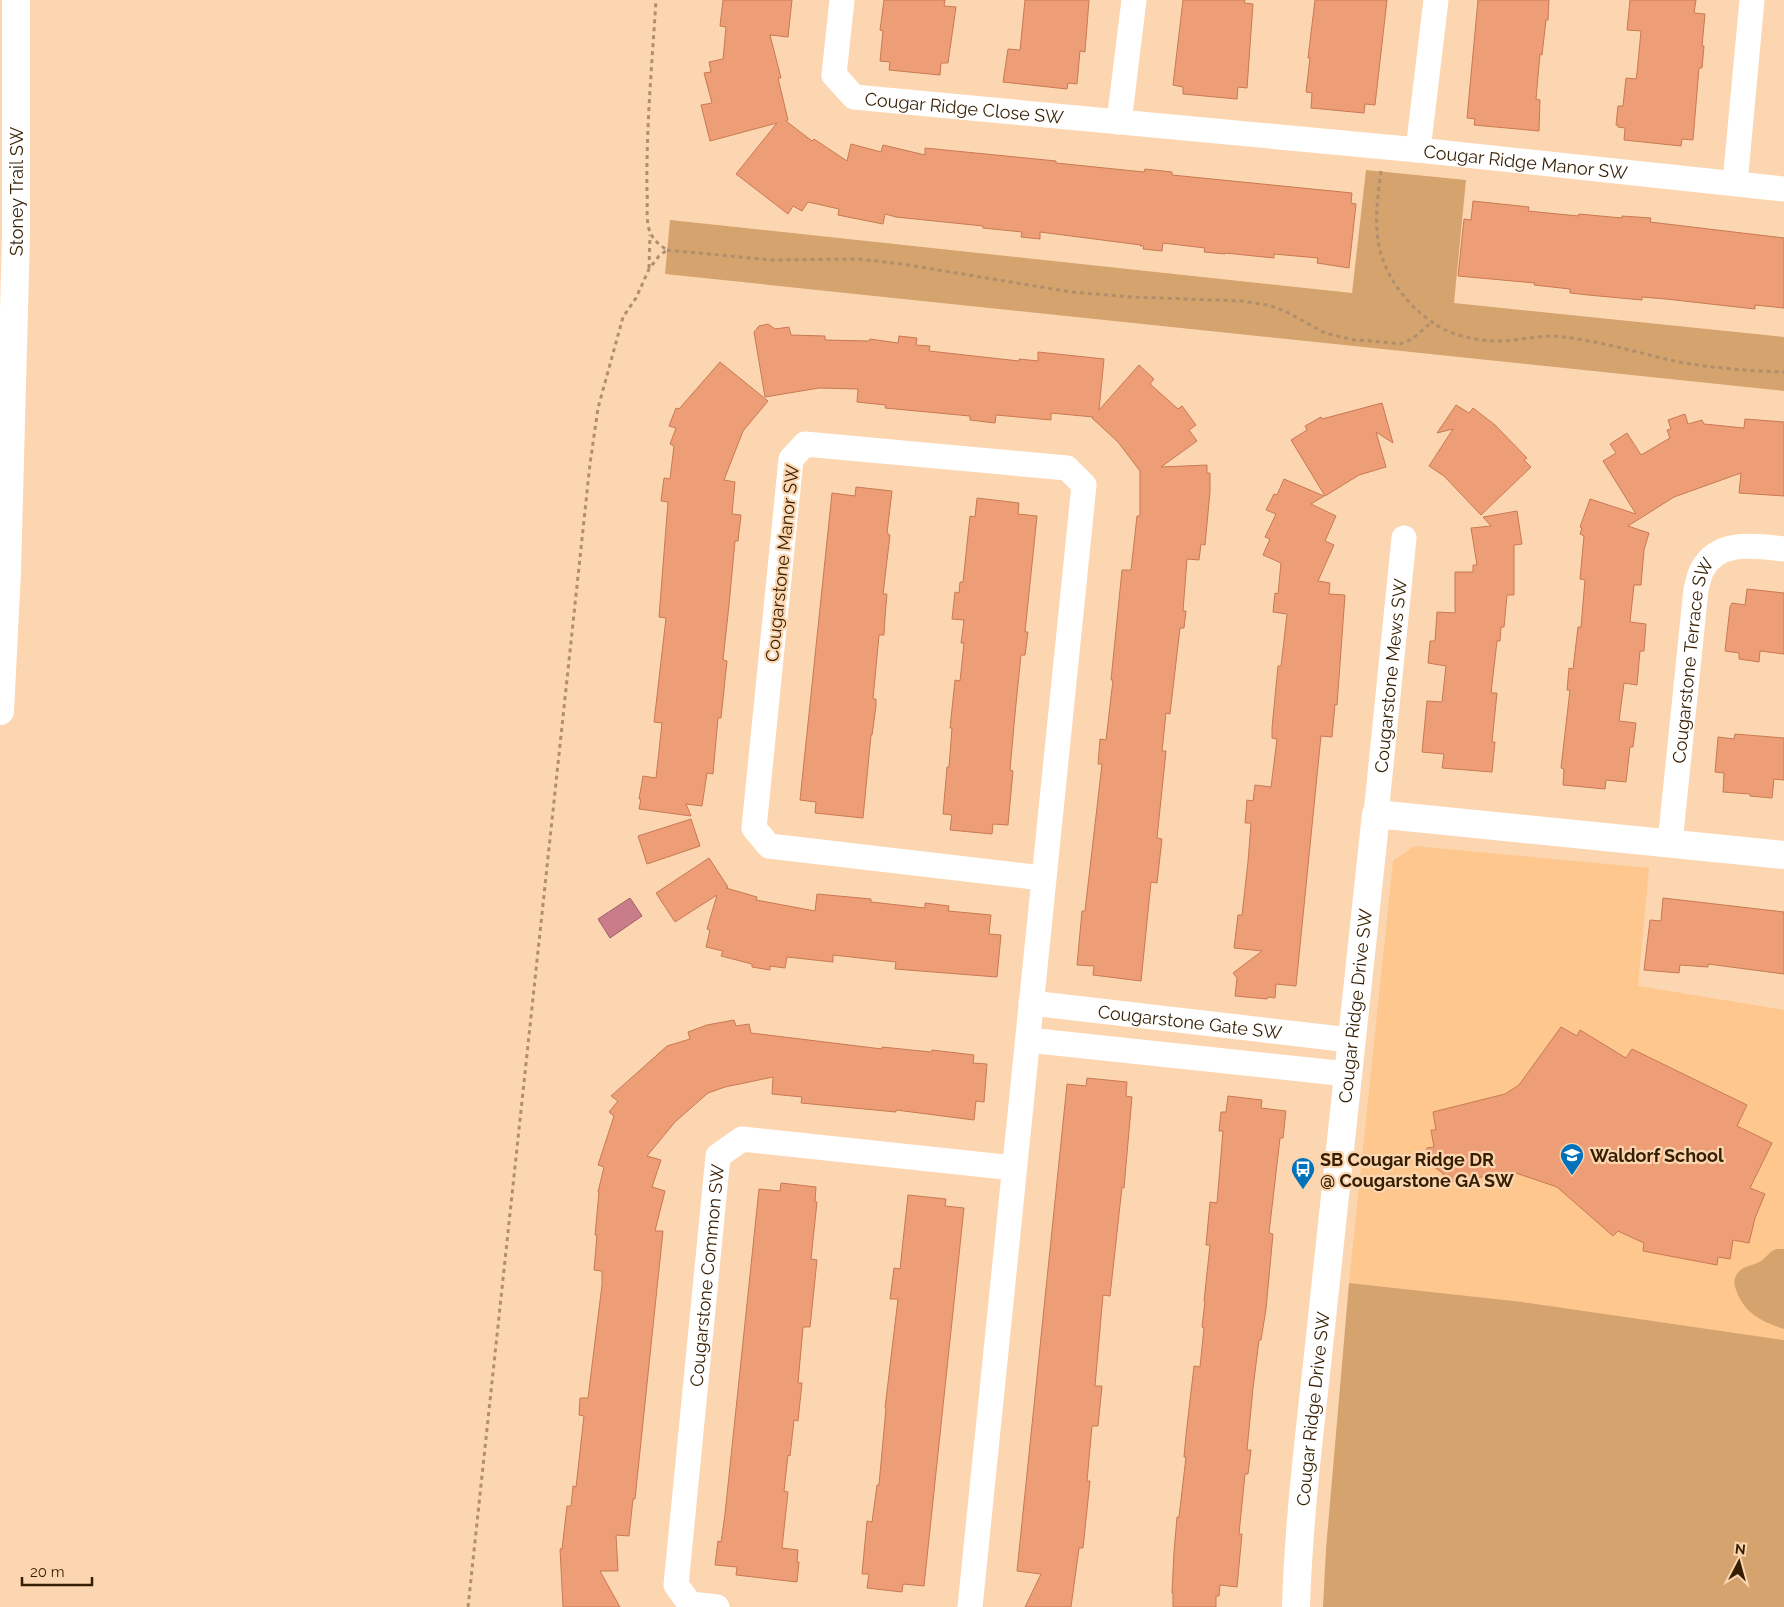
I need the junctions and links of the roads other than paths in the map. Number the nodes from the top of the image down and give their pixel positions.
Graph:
1 (16, 0) edge
2 (842, 0) edge
3 (1134, 0) edge
4 (1436, 0) edge
5 (1752, 0) edge
6 (1120, 122) junction
7 (1418, 150) junction
8 (1735, 183) junction
9 (1784, 188) edge
10 (1404, 538) dead end
11 (1784, 549) edge
12 (0, 711) edge
13 (1376, 814) junction
14 (1670, 843) junction
15 (1784, 855) edge
16 (1042, 878) junction
17 (1031, 1003) junction
18 (1028, 1040) junction
19 (1350, 1040) junction
20 (1347, 1074) junction
21 (1014, 1168) junction
22 (717, 1607) edge
23 (970, 1607) edge
24 (1296, 1607) edge

1 - 12 main road, Stoney Trail SW
2 - 6 street, Cougar Ridge Close SW
3 - 6 street
4 - 7 street, Cougar Ridge Manor SW
5 - 8 street
6 - 7 street, Cougar Ridge Close SW
7 - 8 street, Cougar Ridge Manor SW
8 - 9 street, Cougar Ridge Manor SW
10 - 13 street, Cougarstone Mews SW
11 - 14 street, Cougarstone Terrace SW
13 - 14 main road
13 - 19 main road, Cougar Ridge Drive SW
14 - 15 main road
16 - 16 street, Cougarstone Manor SW
16 - 17 street, Cougarstone Manor SW
17 - 18 street, Cougarstone Manor SW
17 - 19 street, Cougarstone Gate SW
18 - 20 street, Cougarstone Gate SW
18 - 21 street
19 - 20 main road, Cougar Ridge Drive SW
20 - 24 main road, Cougar Ridge Drive SW
21 - 22 street, Cougarstone Common SW
21 - 23 street

